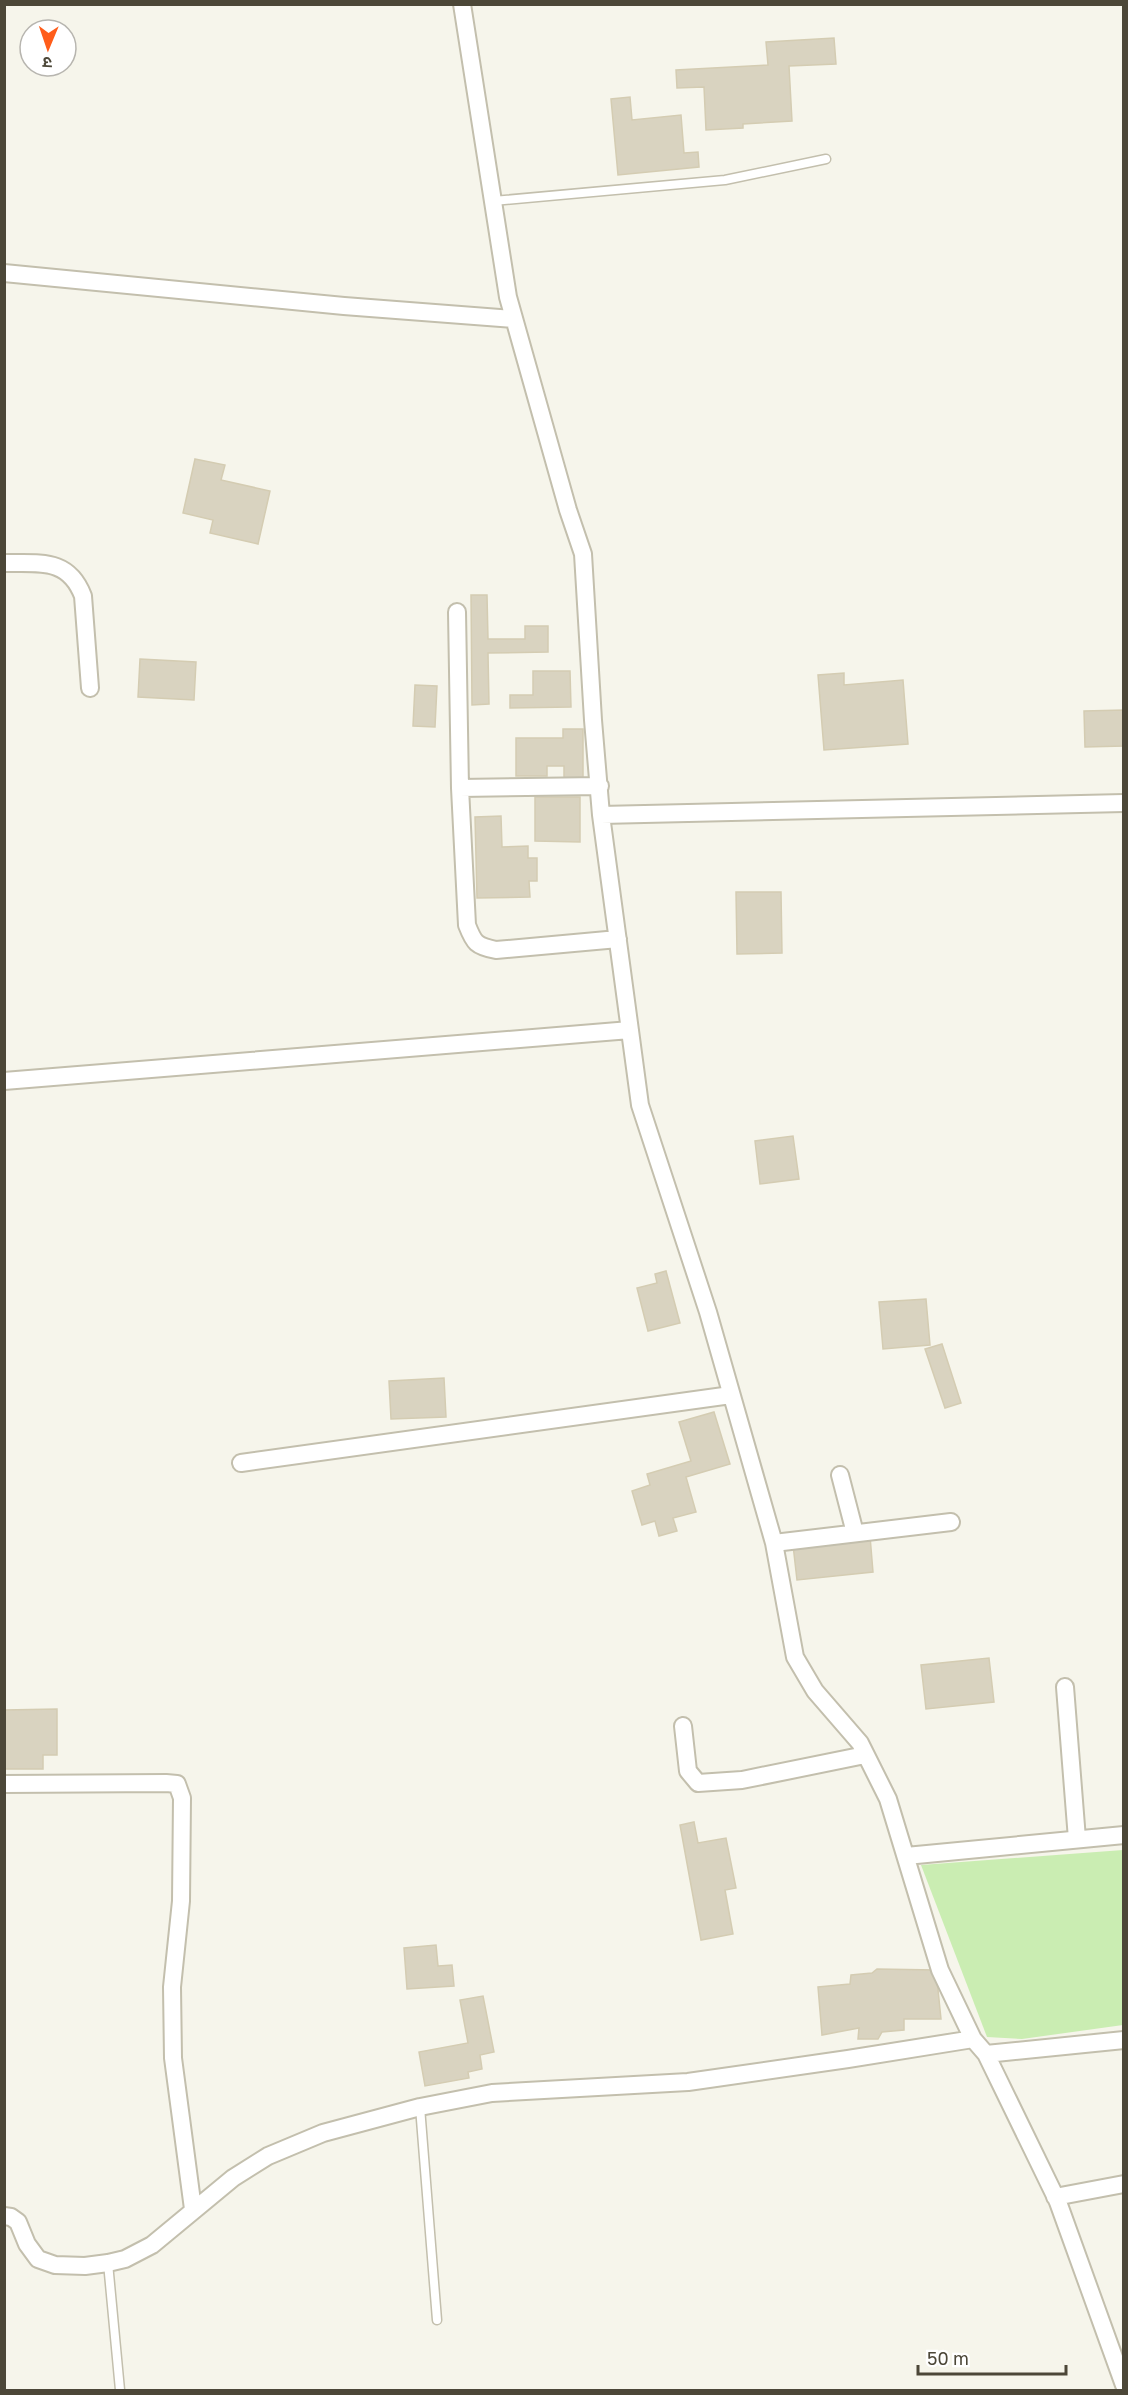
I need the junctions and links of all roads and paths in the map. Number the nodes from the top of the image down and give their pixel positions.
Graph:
1 (462, 4) edge
2 (826, 159) dead end
3 (493, 201) junction
4 (4, 273) edge
5 (514, 319) junction
6 (4, 563) edge
7 (457, 612) dead end
8 (90, 688) dead end
9 (600, 786) junction
10 (460, 788) junction
11 (1124, 803) edge
12 (601, 815) junction
13 (618, 939) junction
14 (630, 1030) junction
15 (4, 1081) edge
16 (731, 1395) junction
17 (241, 1463) dead end
18 (840, 1475) dead end
19 (951, 1522) dead end
20 (855, 1533) junction
21 (774, 1543) junction
22 (1065, 1687) dead end
23 (683, 1726) dead end
24 (865, 1755) junction
25 (4, 1784) edge
26 (1124, 1835) edge
27 (1077, 1839) junction
28 (906, 1856) junction
29 (973, 2039) junction
30 (1124, 2040) edge
31 (986, 2054) junction
32 (420, 2107) junction
33 (1124, 2184) edge
34 (1055, 2197) junction
35 (193, 2209) junction
36 (4, 2216) edge
37 (108, 2263) junction
38 (437, 2320) dead end
39 (1124, 2385) edge
40 (120, 2391) edge

1 - 3 street
2 - 3 lane
3 - 5 street
4 - 5 street
5 - 9 street
6 - 8 street
7 - 10 street
9 - 10 street
9 - 12 street
10 - 13 street
11 - 12 street
12 - 13 street
13 - 14 street
14 - 15 street
14 - 16 street
16 - 17 street
16 - 21 street
18 - 20 street
19 - 20 street
20 - 21 street
21 - 24 street
22 - 27 street
23 - 24 street
24 - 28 street
25 - 35 street
26 - 27 street
27 - 28 street
28 - 29 street
29 - 31 street
29 - 32 street
30 - 31 street
31 - 34 street
32 - 35 street
32 - 38 lane
33 - 34 street
34 - 39 street
35 - 37 street
36 - 37 street
37 - 40 lane

